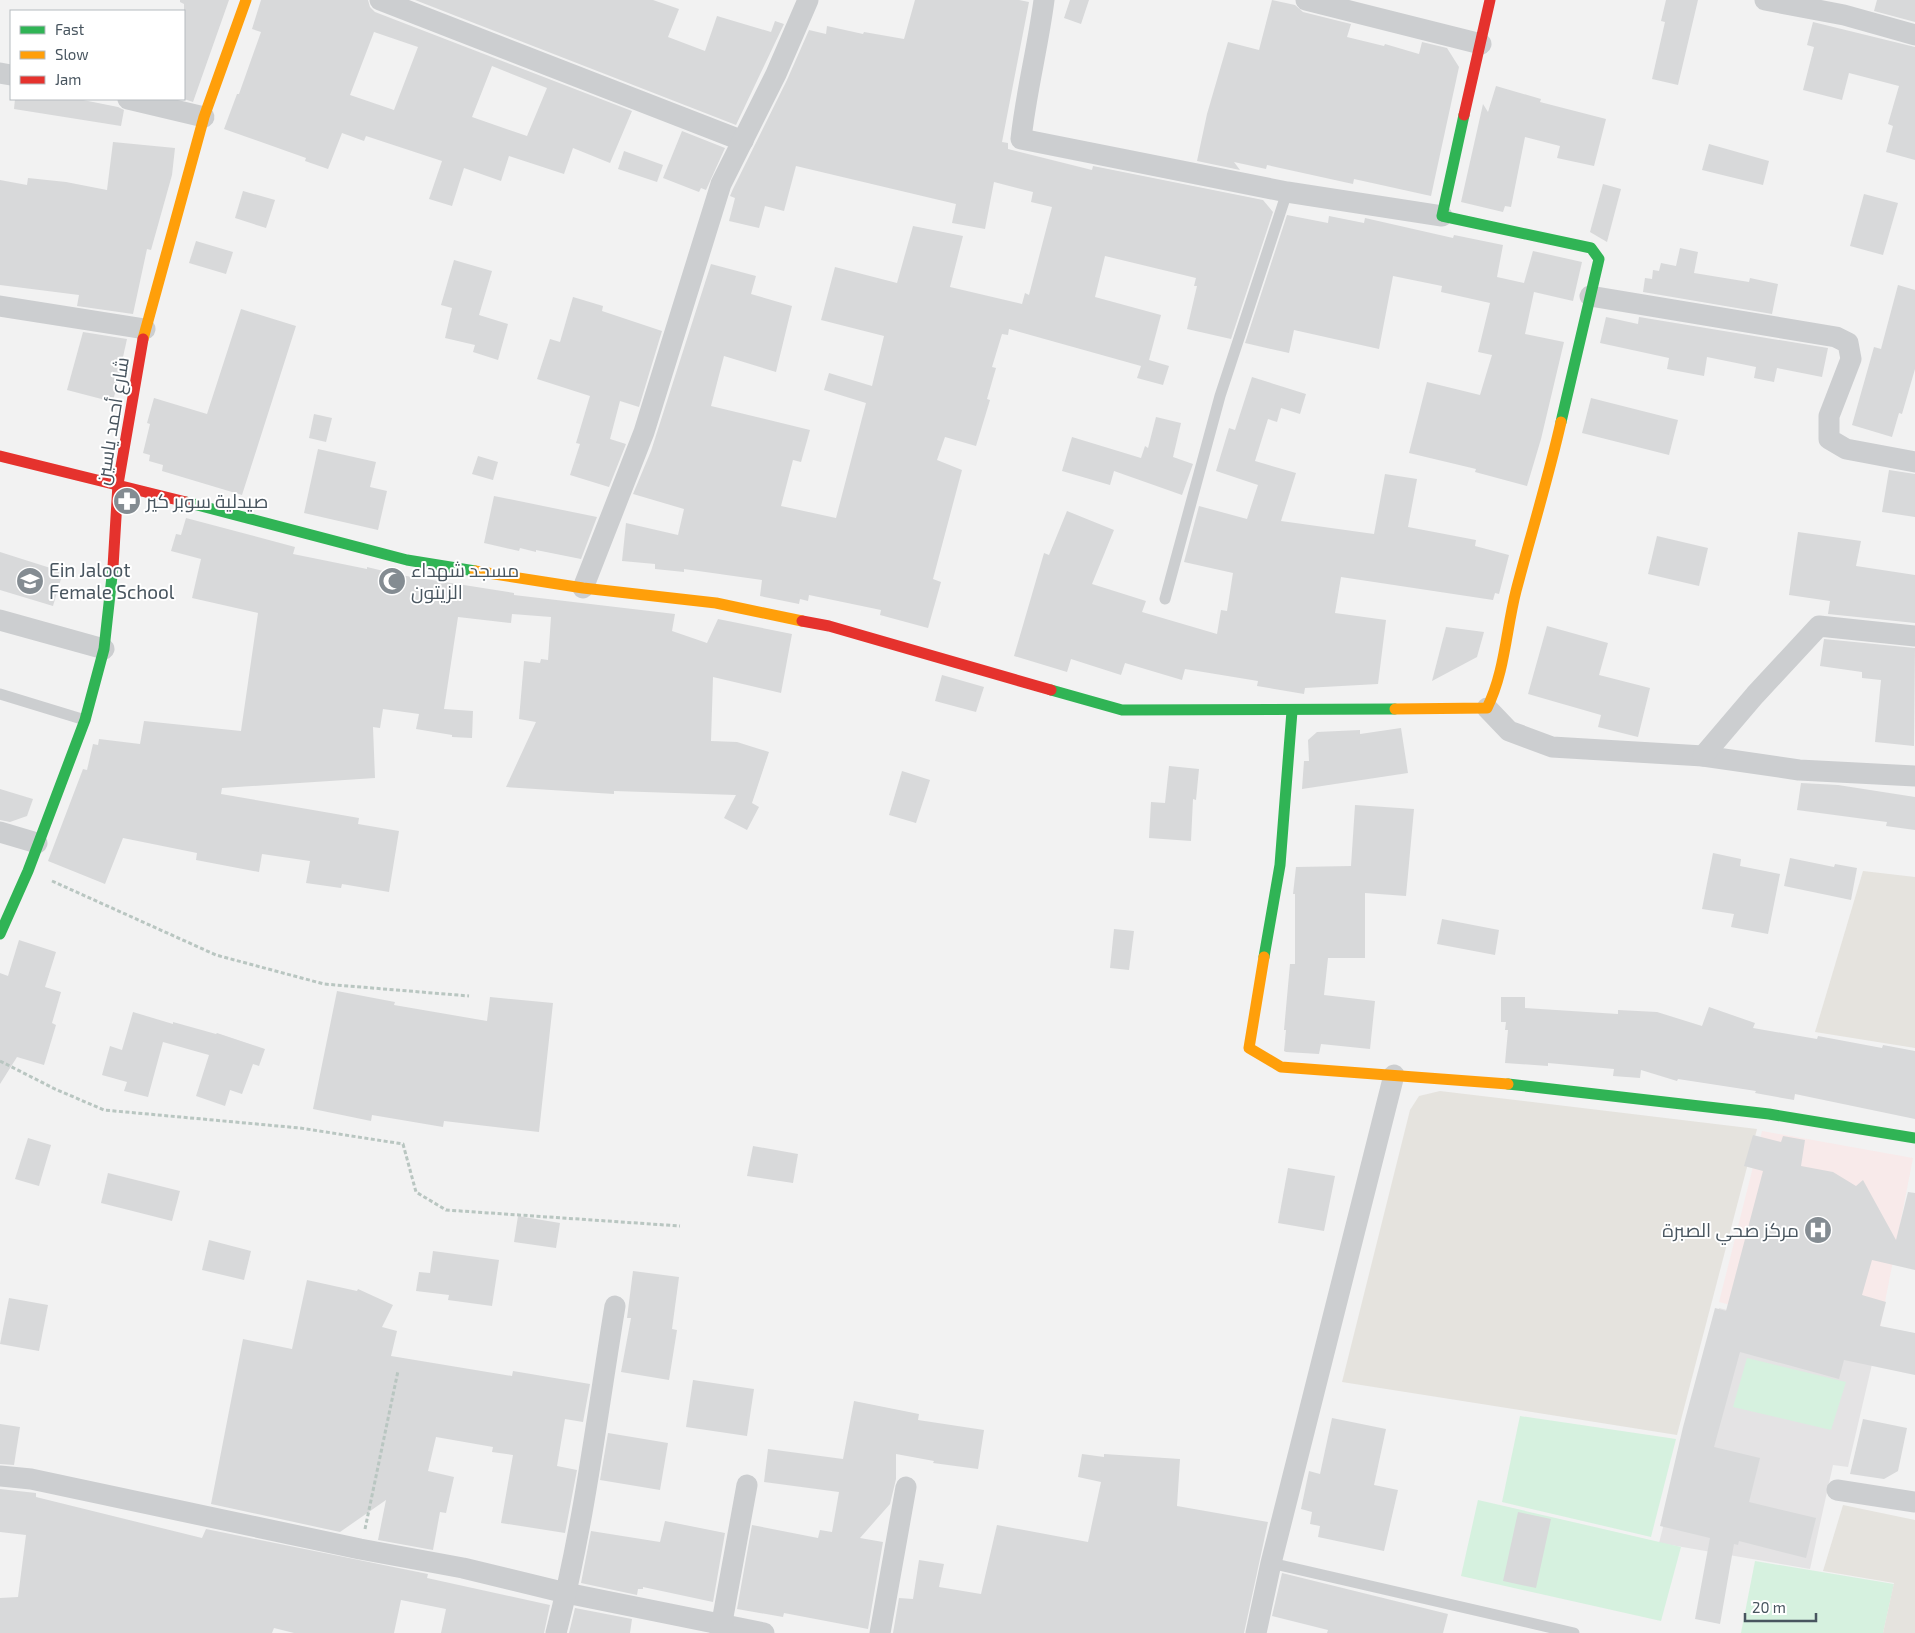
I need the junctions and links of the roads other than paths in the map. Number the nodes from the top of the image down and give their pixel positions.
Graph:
1 (246, 0) edge
2 (380, 0) edge
3 (808, 0) edge
4 (1044, 0) edge
5 (1306, 0) edge
6 (1490, 0) edge
7 (1765, 0) edge
8 (1915, 35) edge
9 (1480, 44) junction
10 (132, 100) edge
11 (204, 117) junction
12 (743, 141) junction
13 (1287, 192) junction
14 (1442, 216) junction
15 (1590, 296) junction
16 (0, 306) edge
17 (145, 329) junction
18 (0, 456) edge
19 (1915, 462) edge
20 (118, 484) junction
21 (583, 588) junction
22 (1165, 599) dead end
23 (0, 620) edge
24 (1915, 636) edge
25 (104, 649) junction
26 (0, 694) edge
27 (1487, 708) junction
28 (1292, 711) junction
29 (85, 720) junction
30 (1703, 756) junction
31 (1915, 776) edge
32 (0, 832) edge
33 (37, 843) junction
34 (0, 934) edge
35 (1394, 1076) junction
36 (1915, 1138) edge
37 (615, 1306) dead end
38 (0, 1476) edge
39 (747, 1485) dead end
40 (906, 1487) dead end
41 (1837, 1490) dead end
42 (1914, 1496) edge
43 (1271, 1563) junction
44 (566, 1593) junction
45 (721, 1629) edge
46 (556, 1633) edge
47 (764, 1633) edge
48 (880, 1633) edge
49 (1256, 1633) edge
50 (1574, 1633) edge

1 - 11 street, شارع أحمد ياسين
2 - 12 street
3 - 12 street
4 - 13 street
5 - 9 street
6 - 9 street
7 - 8 street
9 - 14 street
10 - 11 street
11 - 17 street, شارع أحمد ياسين
12 - 21 street
13 - 14 street
13 - 22 lane
14 - 15 street
15 - 19 street
15 - 27 street
16 - 17 street
17 - 20 street, شارع أحمد ياسين
18 - 20 street
20 - 21 street
20 - 25 street, شارع أحمد ياسين
21 - 28 street
23 - 25 street
24 - 30 street
25 - 29 street, شارع أحمد ياسين
26 - 29 lane
27 - 28 street
27 - 30 street
28 - 35 street
29 - 33 street, شارع أحمد ياسين
30 - 31 street
32 - 33 street
33 - 34 street, شارع أحمد ياسين
35 - 36 street
35 - 43 street
37 - 44 street
38 - 44 street
39 - 45 street
40 - 48 street
41 - 42 street
43 - 49 street
43 - 50 lane
44 - 45 street
44 - 46 street
45 - 47 street

